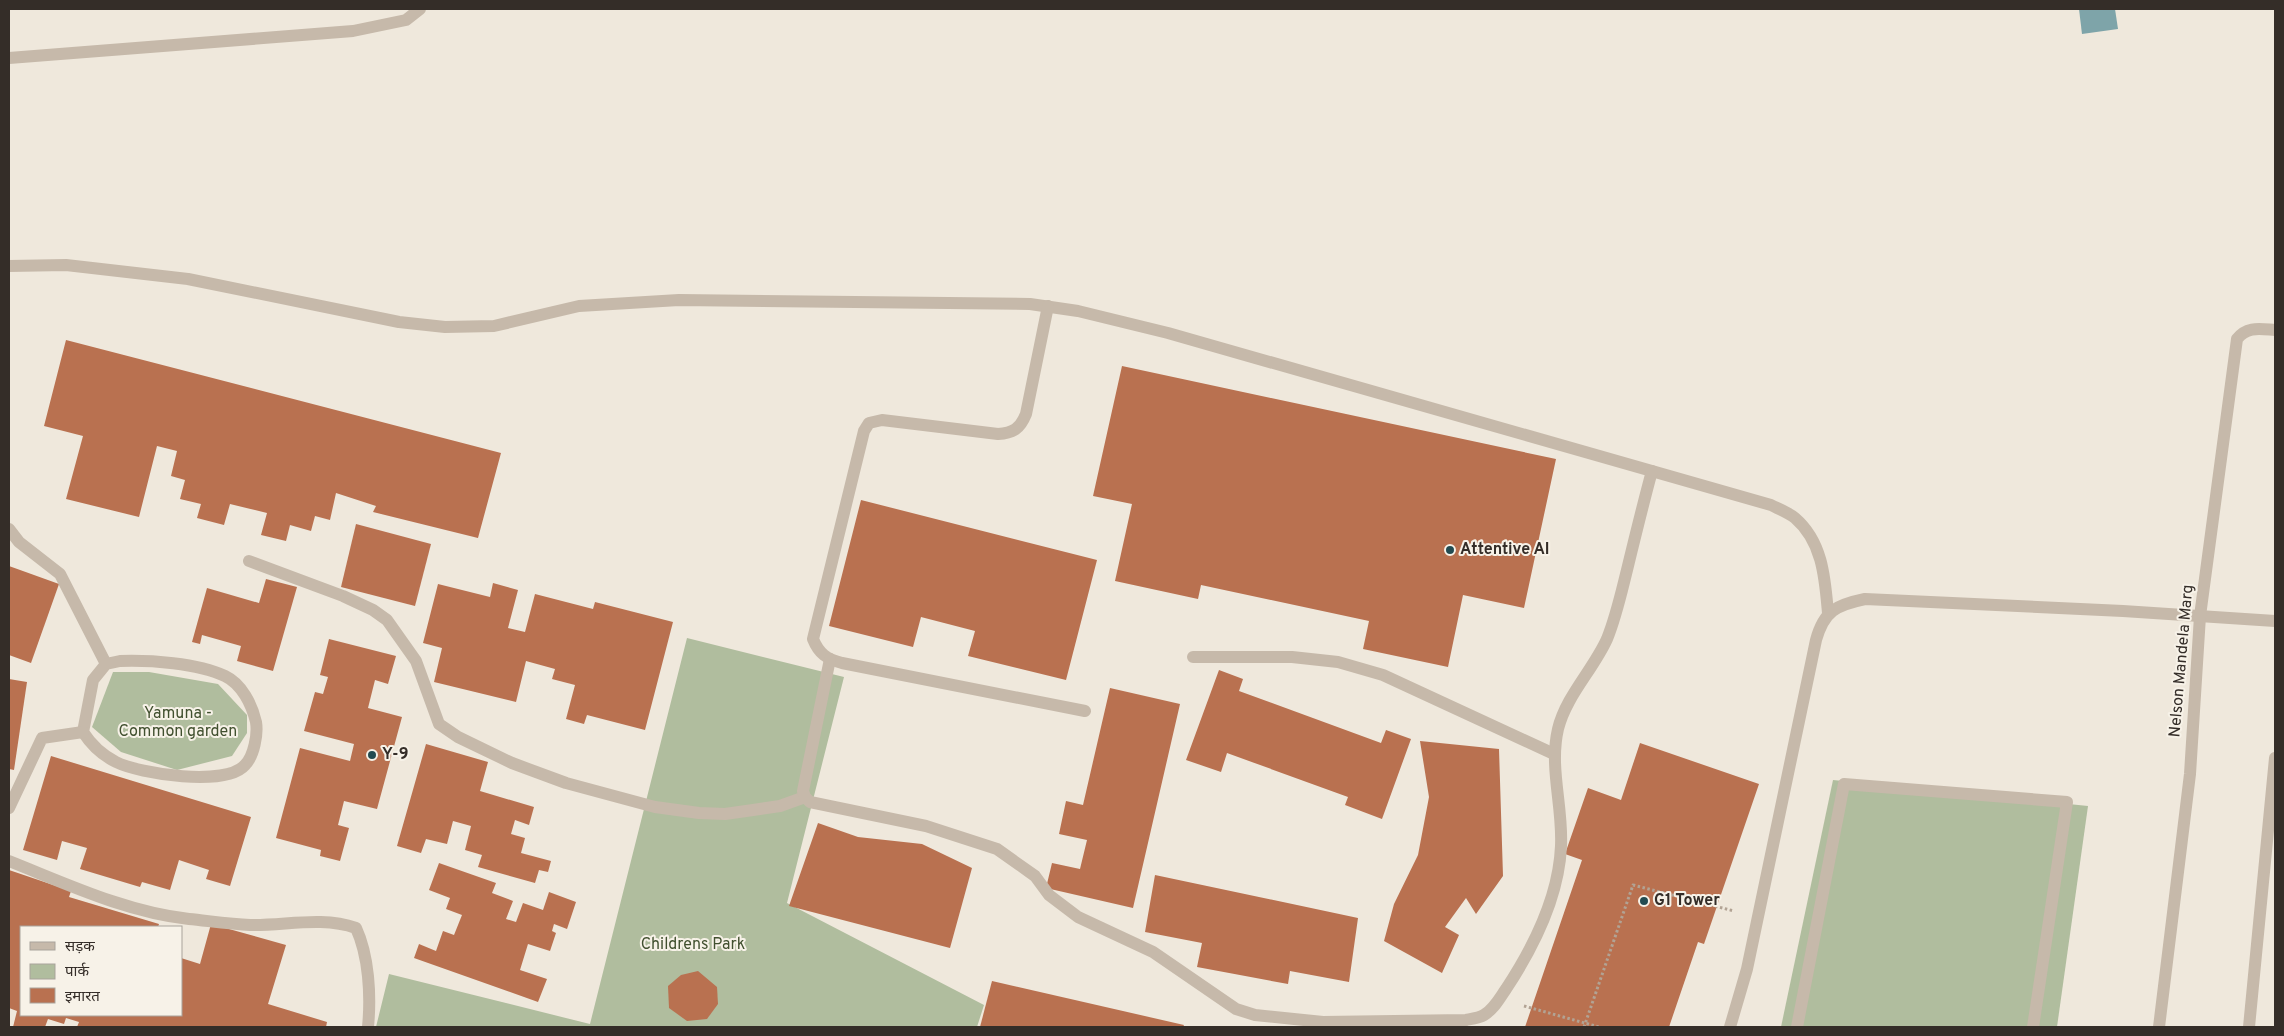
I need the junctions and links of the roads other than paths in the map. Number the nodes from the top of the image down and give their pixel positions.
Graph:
1 (420, 9) edge
2 (9, 58) edge
3 (9, 266) edge
4 (1048, 306) junction
5 (2275, 330) edge
6 (1652, 471) junction
7 (9, 529) edge
8 (249, 561) dead end
9 (1828, 613) junction
10 (2200, 616) junction
11 (2275, 621) edge
12 (1193, 657) dead end
13 (830, 659) junction
14 (106, 664) junction
15 (1086, 711) dead end
16 (83, 732) junction
17 (1554, 754) junction
18 (2275, 758) edge
19 (805, 798) junction
20 (9, 808) edge
21 (9, 861) edge
22 (1447, 1024) edge
23 (368, 1027) edge
24 (1730, 1027) edge
25 (1797, 1027) edge
26 (2033, 1027) edge
27 (2159, 1027) edge
28 (2248, 1027) edge

1 - 2 street
3 - 4 street
4 - 6 street
4 - 13 street
5 - 10 street, Nelson Mandela Marg
6 - 9 street
6 - 17 street
7 - 14 street
8 - 19 street
9 - 10 street
9 - 24 street
10 - 11 street
10 - 27 street, Nelson Mandela Marg
12 - 17 street
13 - 15 street
13 - 19 street
14 - 16 street
14 - 16 street
16 - 20 street
17 - 22 street
18 - 28 street
19 - 22 street
21 - 23 street
25 - 26 street

